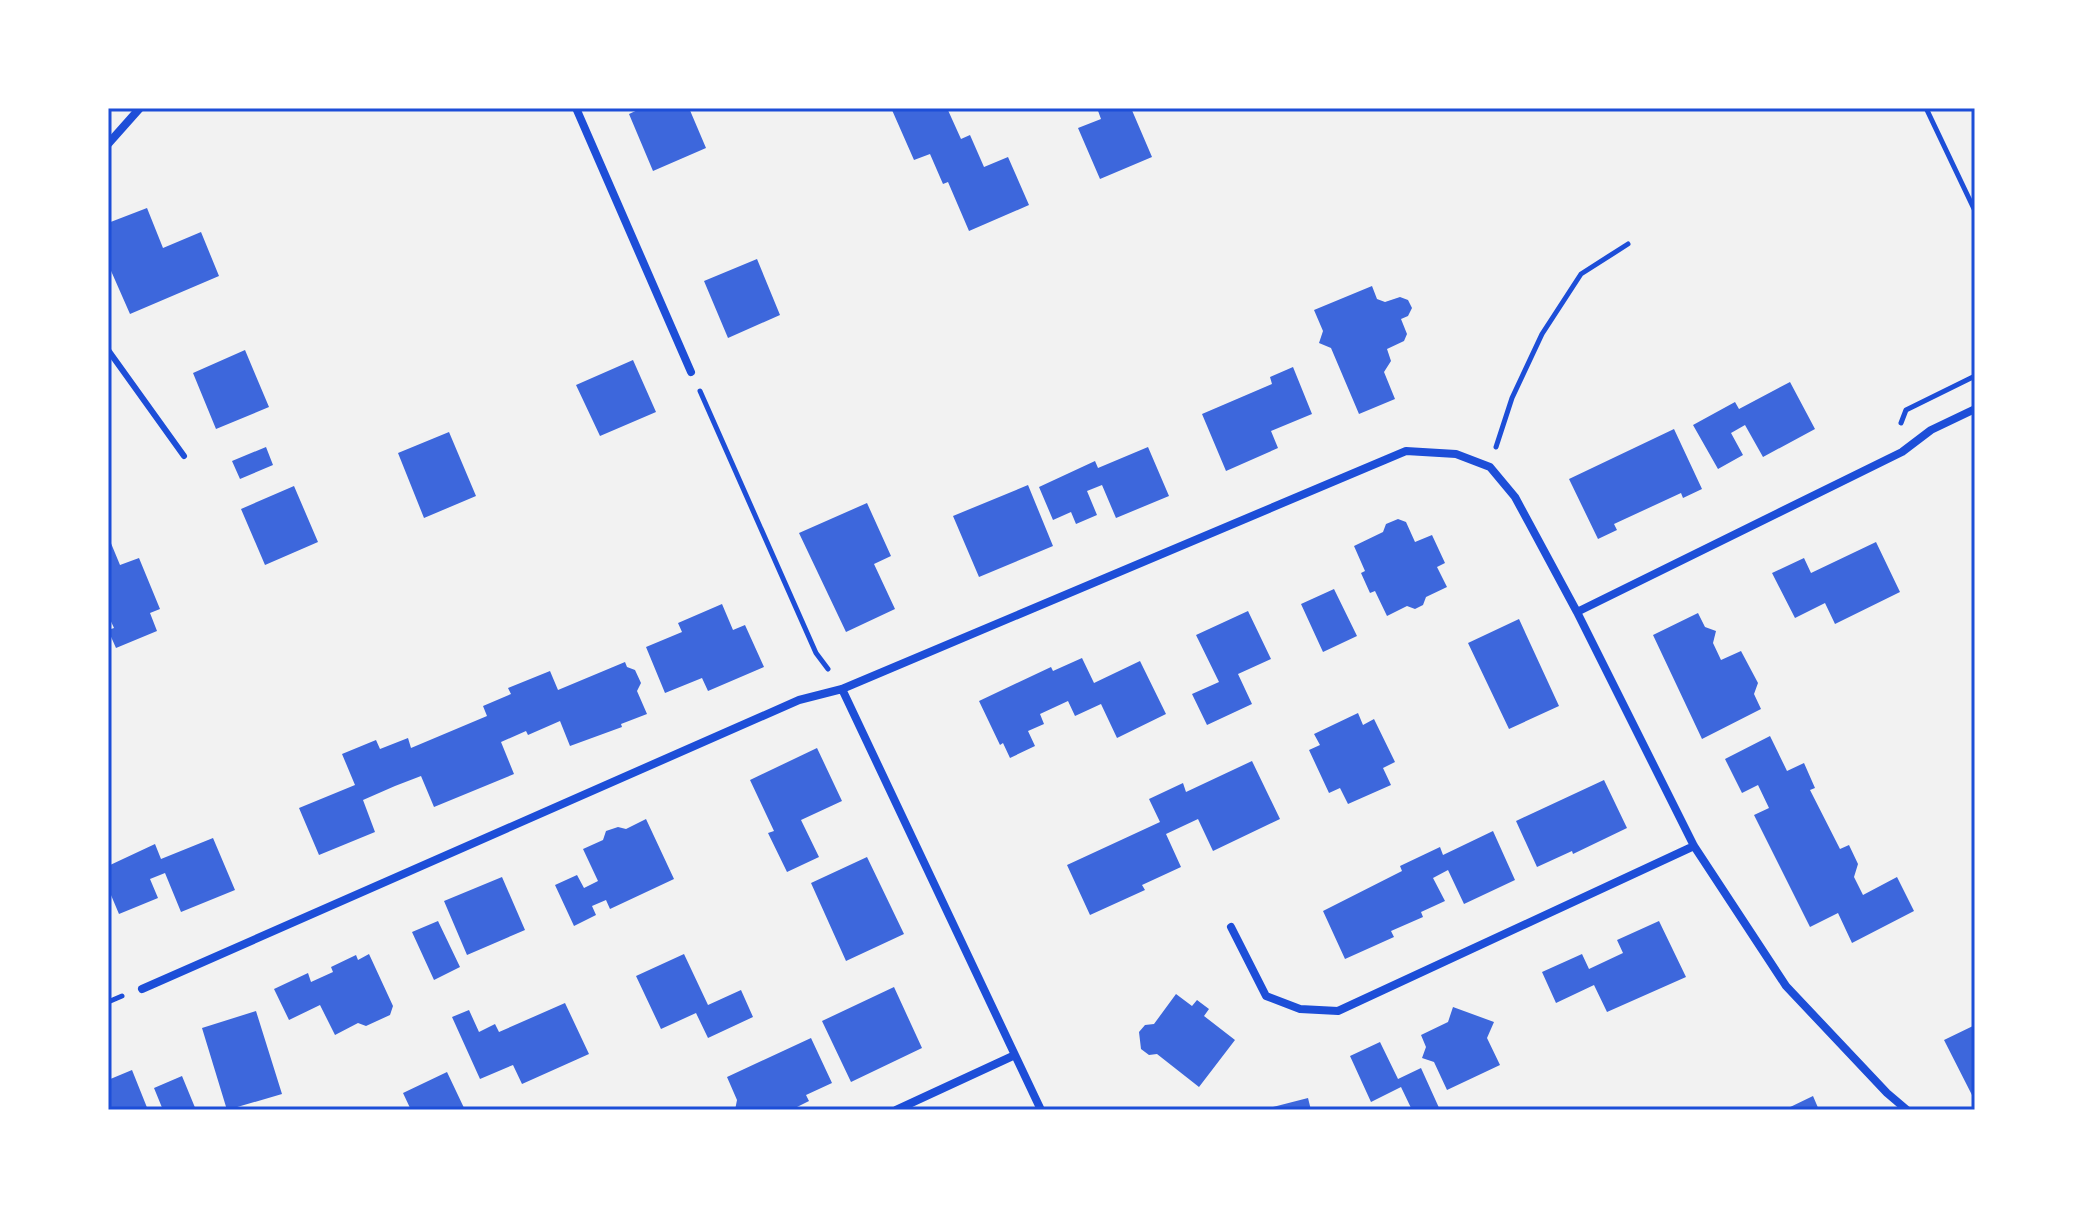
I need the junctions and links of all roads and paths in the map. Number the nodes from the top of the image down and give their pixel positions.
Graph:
1 (140, 108) edge
2 (576, 108) edge
3 (1926, 108) edge
4 (108, 144) edge
5 (1975, 211) edge
6 (1628, 244) dead end
7 (108, 350) edge
8 (691, 372) joint
9 (1975, 409) edge
10 (184, 456) dead end
11 (1490, 467) junction
12 (1577, 612) junction
13 (842, 689) junction
14 (1694, 846) junction
15 (1231, 927) dead end
16 (142, 989) dead end
17 (1015, 1055) junction
18 (896, 1110) edge
19 (1041, 1110) edge
20 (1907, 1110) edge

1 - 4 street
2 - 8 street
3 - 5 path
6 - 11 path
7 - 10 lane
8 - 13 path
9 - 12 street
11 - 12 street
11 - 13 street
12 - 14 street
13 - 16 street
13 - 17 street
14 - 15 street
14 - 20 street
17 - 18 street
17 - 19 street

